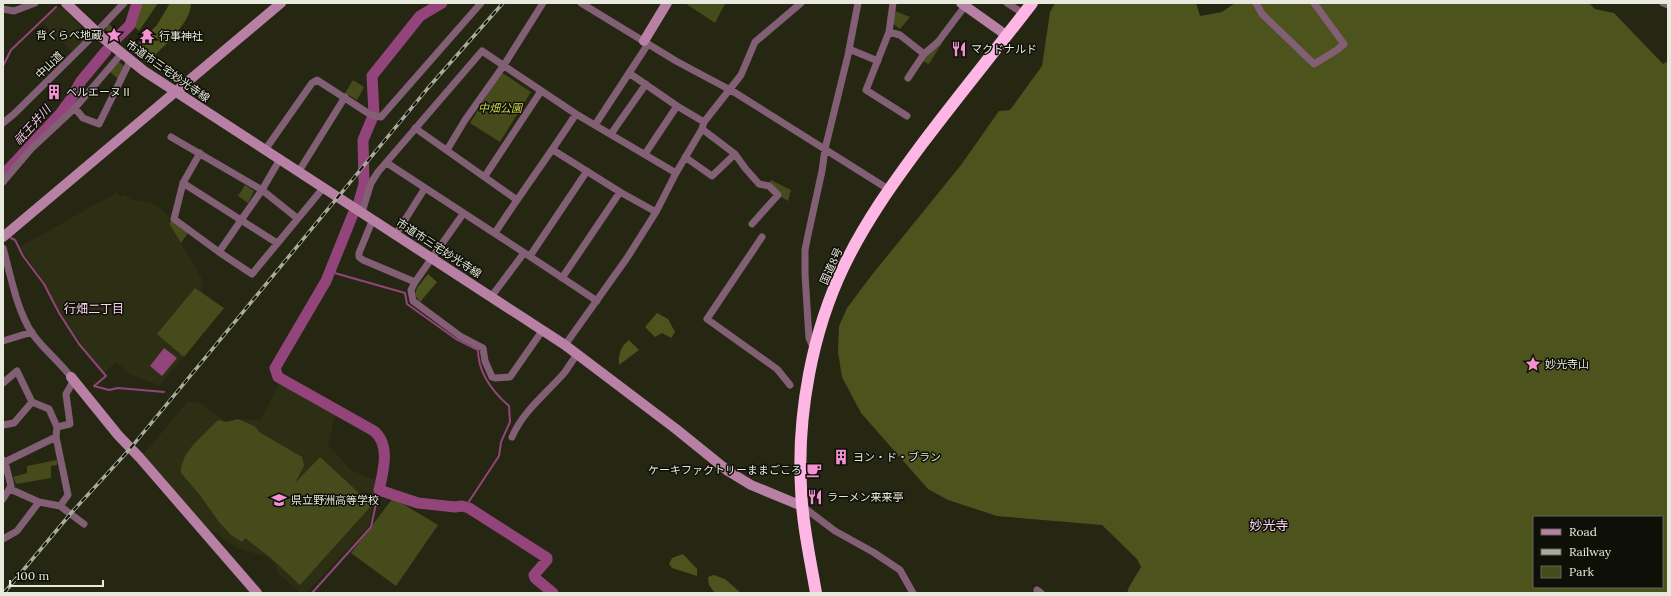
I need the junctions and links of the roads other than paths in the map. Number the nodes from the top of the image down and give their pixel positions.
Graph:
1 (36, 3) edge
2 (66, 3) edge
3 (124, 3) edge
4 (281, 3) edge
5 (481, 3) edge
6 (543, 3) edge
7 (581, 3) edge
8 (667, 3) edge
9 (801, 3) edge
10 (858, 3) edge
11 (893, 3) edge
12 (1007, 3) edge
13 (1032, 3) edge
14 (1256, 3) edge
15 (1314, 3) edge
16 (1663, 3) edge
17 (963, 5) edge
18 (1668, 5) edge
19 (3, 9) edge
20 (1024, 14) junction
21 (97, 32) junction
22 (889, 32) junction
23 (1006, 35) junction
24 (646, 43) junction
25 (849, 49) junction
26 (122, 54) junction
27 (924, 54) junction
28 (878, 61) junction
29 (128, 65) dead end
30 (504, 65) junction
31 (629, 73) junction
32 (908, 78) dead end
33 (646, 84) junction
34 (728, 90) junction
35 (174, 91) junction
36 (541, 92) junction
37 (345, 97) junction
38 (677, 106) junction
39 (75, 108) junction
40 (576, 114) junction
41 (907, 116) dead end
42 (3, 123) edge
43 (595, 125) junction
44 (703, 126) junction
45 (415, 128) junction
46 (611, 134) junction
47 (171, 137) dead end
48 (824, 149) junction
49 (265, 150) junction
50 (447, 150) junction
51 (553, 150) junction
52 (200, 153) junction
53 (645, 154) junction
54 (735, 154) junction
55 (685, 157) junction
56 (280, 159) junction
57 (387, 163) junction
58 (299, 171) junction
59 (587, 171) junction
60 (676, 173) junction
61 (485, 176) junction
62 (3, 182) edge
63 (183, 182) junction
64 (324, 187) junction
65 (425, 188) junction
66 (888, 189) junction
67 (262, 190) junction
68 (620, 192) junction
69 (517, 200) junction
70 (362, 212) junction
71 (656, 212) junction
72 (462, 214) junction
73 (297, 218) junction
74 (373, 219) junction
75 (241, 220) junction
76 (752, 224) dead end
77 (495, 233) junction
78 (396, 234) junction
79 (3, 237) edge
80 (762, 237) dead end
81 (277, 243) junction
82 (3, 248) edge
83 (219, 252) junction
84 (527, 254) junction
85 (433, 258) junction
86 (562, 278) junction
87 (415, 282) junction
88 (491, 297) junction
89 (597, 302) junction
90 (542, 331) junction
91 (32, 332) junction
92 (3, 341) edge
93 (565, 345) junction
94 (814, 349) junction
95 (577, 354) junction
96 (72, 378) junction
97 (3, 383) edge
98 (790, 385) dead end
99 (32, 402) junction
100 (3, 426) edge
101 (57, 427) junction
102 (56, 437) junction
103 (512, 437) dead end
104 (4, 461) edge
105 (10, 489) junction
106 (3, 499) edge
107 (39, 502) junction
108 (60, 506) junction
109 (802, 506) junction
110 (84, 524) dead end
111 (3, 539) edge
112 (257, 593) edge
113 (816, 593) edge
114 (911, 593) edge

1 - 19 street
2 - 21 street, 市道市三宅妙光寺線
3 - 21 street, 中山道
4 - 35 street
5 - 37 street
6 - 30 street
7 - 24 street
8 - 24 street
9 - 34 street
10 - 25 street
11 - 22 street
12 - 20 street
13 - 20 highway, 国道8号
14 - 15 street
16 - 18 street
17 - 23 street
17 - 27 street
20 - 23 highway, 国道8号
21 - 26 street, 市道市三宅妙光寺線
21 - 42 street, 中山道
22 - 27 street
22 - 28 street
23 - 66 highway, 国道8号
24 - 31 street
24 - 34 street
25 - 28 street
25 - 48 street
26 - 35 street, 市道市三宅妙光寺線
26 - 39 street
27 - 32 street
28 - 41 street
29 - 39 street
30 - 36 street
30 - 45 street
30 - 50 street
31 - 33 street
31 - 43 street
33 - 38 street
33 - 46 street
34 - 44 street
34 - 48 street
35 - 49 street, 市道市三宅妙光寺線
35 - 79 street
36 - 40 street
36 - 61 street
37 - 49 street
37 - 58 street
38 - 44 street
38 - 53 street
39 - 62 street
40 - 43 street
40 - 51 street
43 - 46 street
44 - 54 street
44 - 55 street
45 - 50 street
45 - 57 street
46 - 53 street
47 - 52 street
48 - 66 street
48 - 94 street
49 - 56 street, 市道市三宅妙光寺線
50 - 61 street
51 - 59 street
51 - 69 street
52 - 63 street
52 - 67 street
53 - 60 street
54 - 55 street
54 - 76 street
55 - 60 street
56 - 58 street, 市道市三宅妙光寺線
56 - 67 street
57 - 65 street
57 - 70 street
58 - 64 street, 市道市三宅妙光寺線
59 - 68 street
59 - 84 street
60 - 71 street
61 - 69 street
63 - 75 street
63 - 83 street
64 - 70 street, 市道市三宅妙光寺線
64 - 73 street
65 - 72 street
65 - 78 street
66 - 94 highway, 国道8号
67 - 73 street
67 - 75 street
68 - 71 street
68 - 86 street
69 - 77 street
70 - 74 street, 市道市三宅妙光寺線
71 - 89 street
72 - 77 street
72 - 85 street
73 - 81 street
74 - 78 street, 市道市三宅妙光寺線
74 - 87 street
75 - 81 street
75 - 83 street
77 - 84 street
78 - 85 street, 市道市三宅妙光寺線
80 - 98 street
81 - 83 street
82 - 91 street
84 - 86 street
84 - 88 street
85 - 87 street
85 - 88 street, 市道市三宅妙光寺線
86 - 89 street
87 - 90 street
88 - 90 street, 市道市三宅妙光寺線
89 - 93 street
90 - 93 street, 市道市三宅妙光寺線
91 - 92 street
91 - 96 street
93 - 95 street, 市道市三宅妙光寺線
94 - 109 highway, 国道8号
95 - 103 street
95 - 109 street, 市道市三宅妙光寺線
96 - 101 street
96 - 112 street
97 - 99 street
99 - 100 street
99 - 101 street
101 - 102 street
102 - 104 street
102 - 108 street
104 - 105 street
105 - 106 street
105 - 107 street
107 - 108 street
107 - 111 street
108 - 110 street
109 - 113 highway, 国道8号
109 - 114 street

